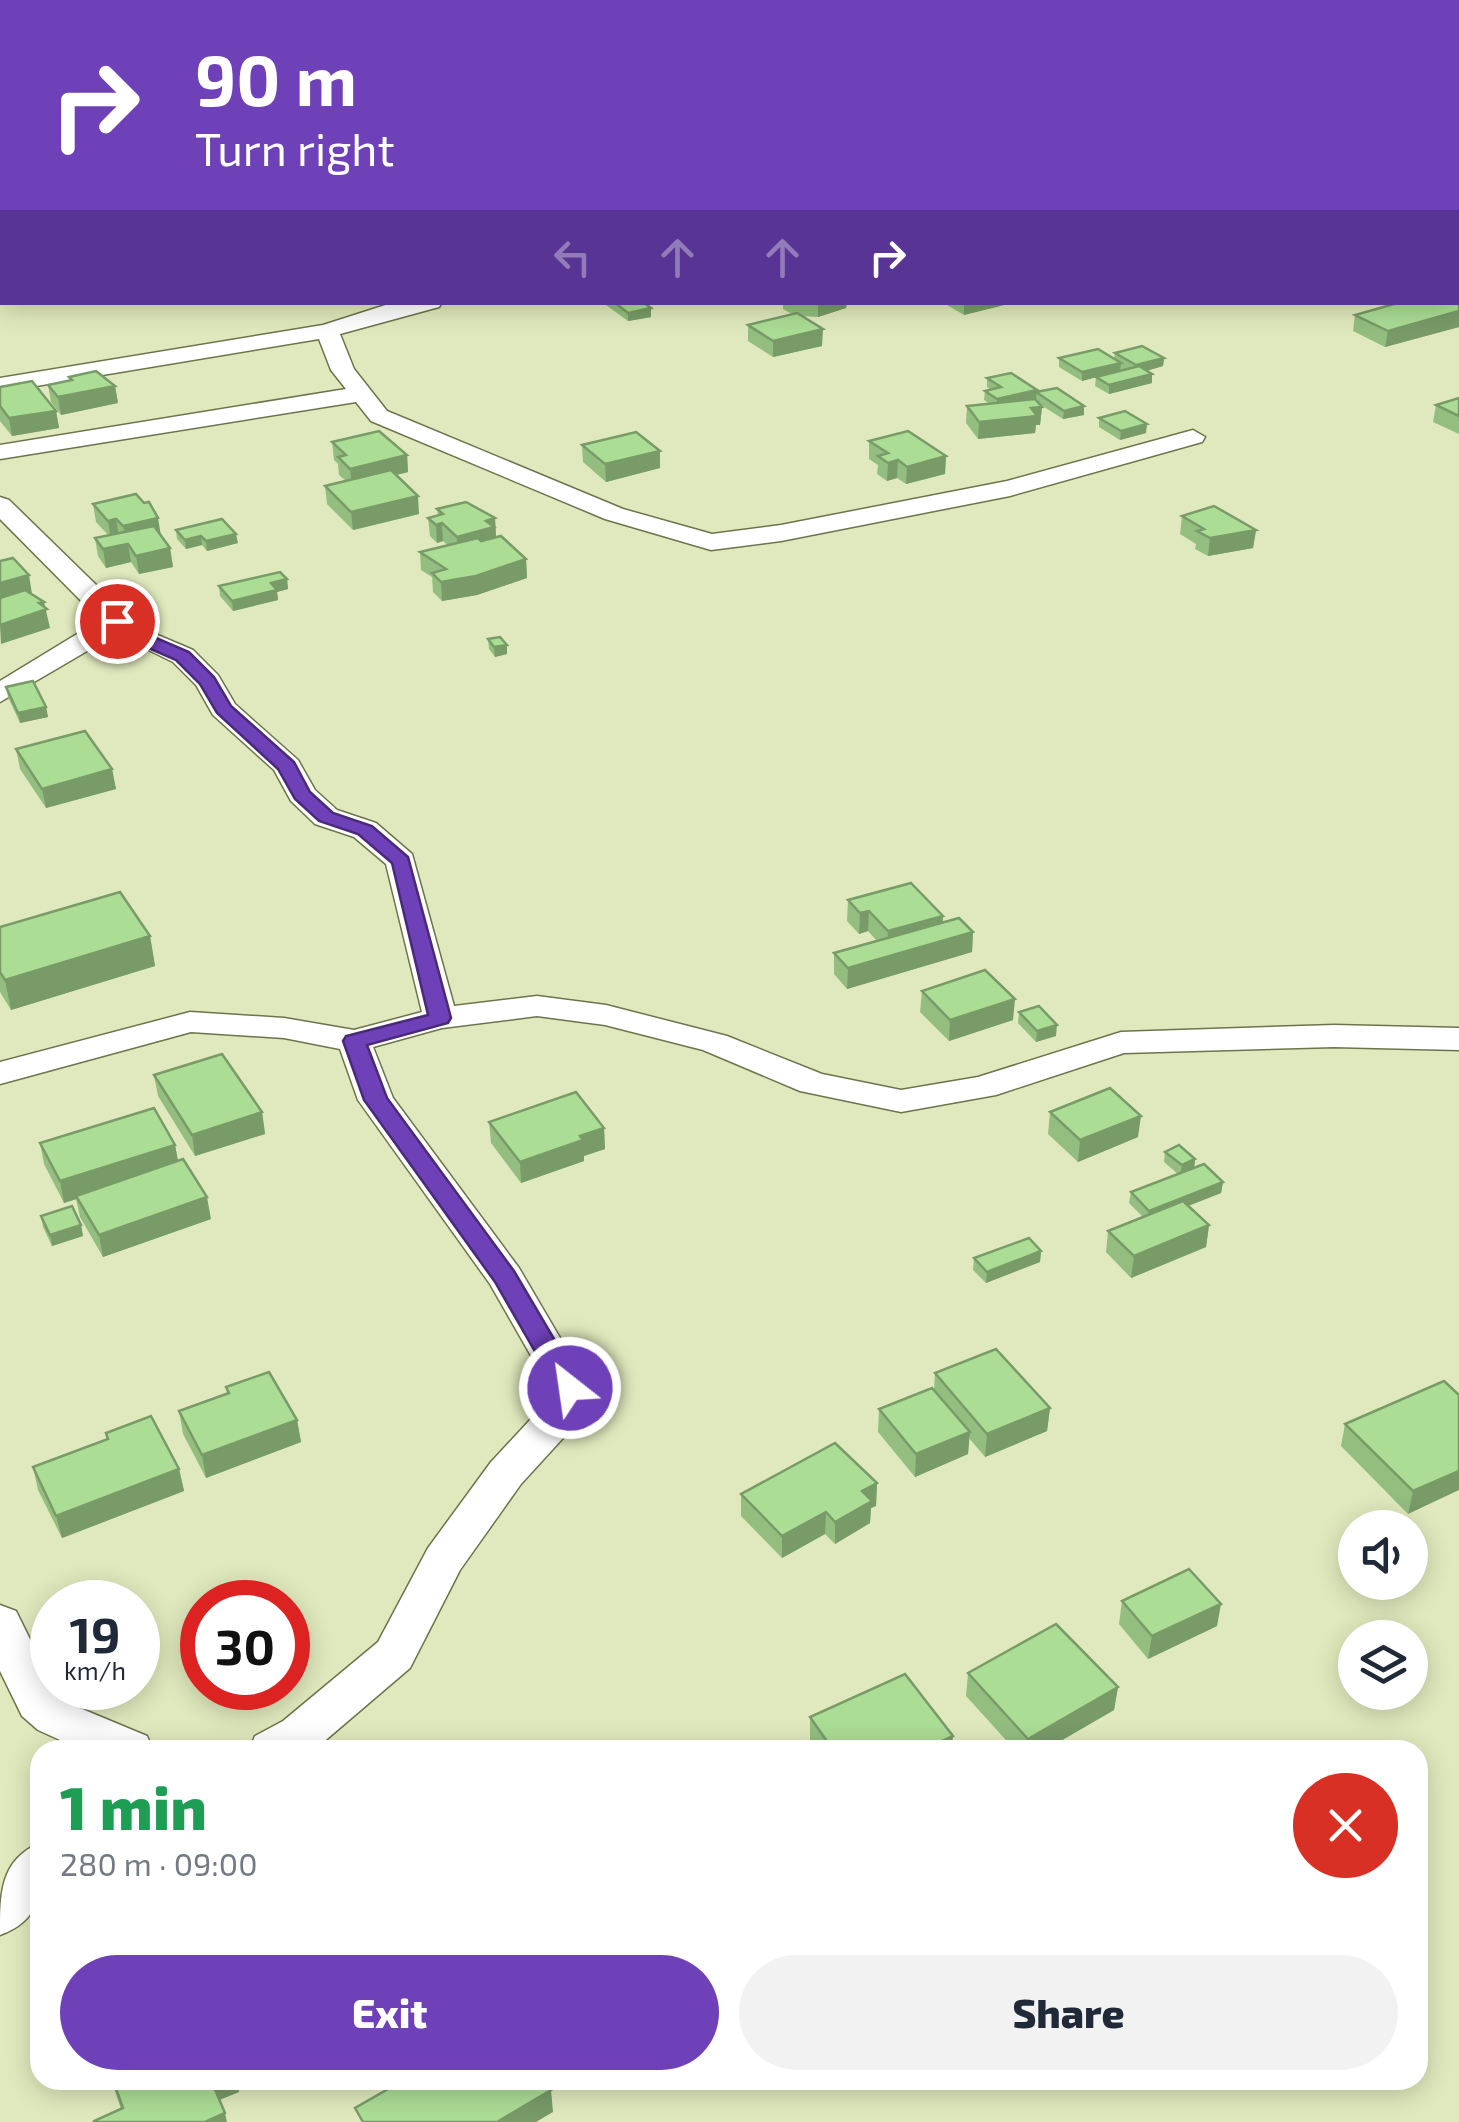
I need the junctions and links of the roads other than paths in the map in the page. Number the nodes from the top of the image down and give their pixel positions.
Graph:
1 (416, 305) edge
2 (327, 331) junction
3 (0, 384) edge
4 (362, 394) junction
5 (1193, 437) dead end
6 (0, 452) edge
7 (0, 506) edge
8 (117, 621) junction
9 (0, 693) edge
10 (440, 1018) junction
11 (1459, 1039) edge
12 (354, 1041) junction
13 (0, 1073) edge
14 (0, 1622) edge
15 (107, 1740) edge
16 (291, 1740) edge
17 (30, 1876) edge
18 (0, 1913) edge

1 - 2 street
2 - 3 street
2 - 4 street
4 - 5 street
4 - 6 street
7 - 8 street
8 - 9 street
8 - 10 street
10 - 11 street
10 - 12 street
12 - 13 street
12 - 16 street
14 - 15 street
17 - 18 street

